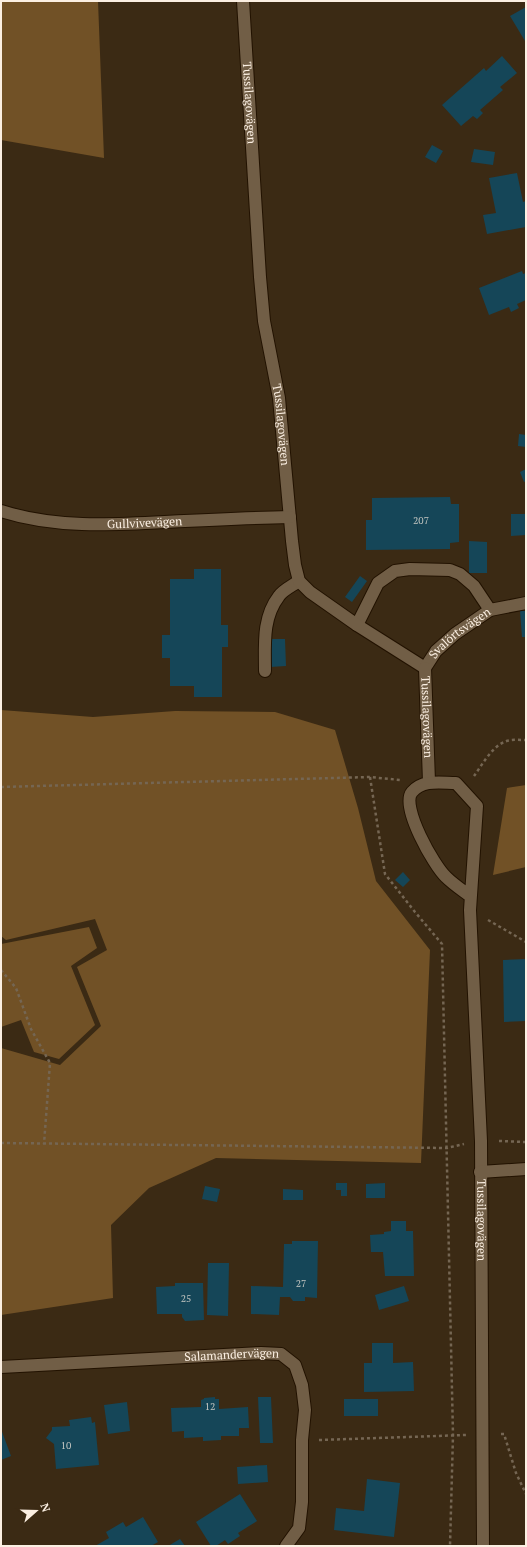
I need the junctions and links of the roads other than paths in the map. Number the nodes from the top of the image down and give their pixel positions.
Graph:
1 (243, 1) edge
2 (1, 511) edge
3 (290, 516) junction
4 (299, 581) junction
5 (526, 603) edge
6 (490, 610) junction
7 (356, 625) junction
8 (425, 668) junction
9 (265, 671) dead end
10 (429, 782) junction
11 (470, 896) junction
12 (526, 1169) edge
13 (480, 1172) junction
14 (1, 1367) edge
15 (286, 1546) edge
16 (483, 1546) edge

1 - 3 street, Tussilagovägen
2 - 3 street, Gullvivevägen
3 - 4 street, Tussilagovägen
4 - 7 street, Tussilagovägen
4 - 9 street
5 - 6 street, Svalörtsvägen
6 - 7 street
6 - 8 street, Svalörtsvägen
7 - 8 street, Tussilagovägen
8 - 10 street, Tussilagovägen
10 - 11 street
10 - 11 street, Tussilagovägen
11 - 13 street, Tussilagovägen
12 - 13 street
13 - 16 street, Tussilagovägen
14 - 15 street, Salamandervägen

